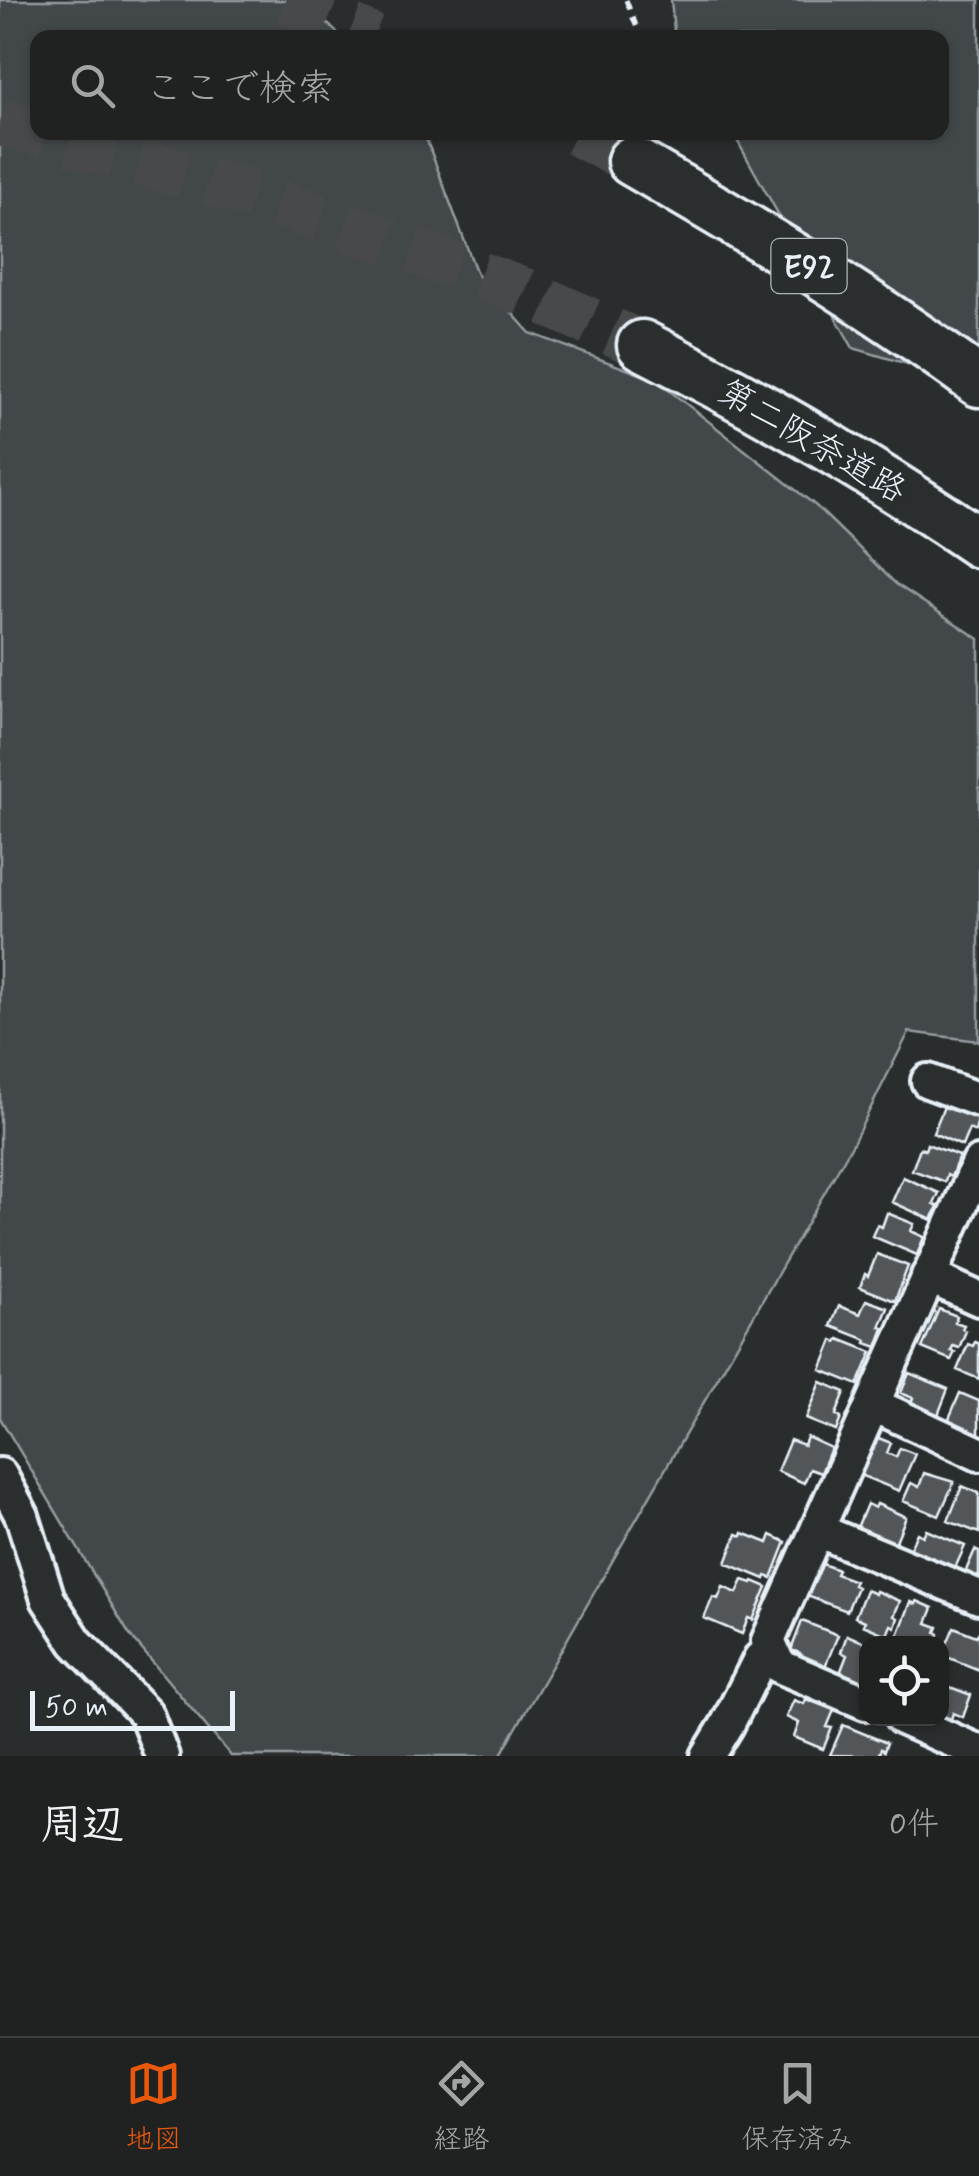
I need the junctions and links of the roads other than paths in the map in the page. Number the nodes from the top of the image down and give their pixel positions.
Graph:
1 (632, 161) tunnel mouth
2 (642, 345) tunnel mouth
3 (979, 382) edge
4 (979, 542) edge
5 (928, 1081) dead end
6 (979, 1100) edge
7 (979, 1163) edge
8 (928, 1276) junction
9 (979, 1299) edge
10 (874, 1405) junction
11 (979, 1454) edge
12 (0, 1475) edge
13 (817, 1530) junction
14 (979, 1597) edge
15 (773, 1654) junction
16 (859, 1700) edge
17 (923, 1726) edge
18 (973, 1745) edge
19 (162, 1756) edge
20 (708, 1756) edge

1 - 3 highway, E92
2 - 4 highway, 第二阪奈道路
5 - 6 street
7 - 8 street
8 - 9 street
8 - 10 street
10 - 11 street
10 - 13 street
12 - 19 street
13 - 14 street
13 - 15 street
15 - 16 street
15 - 20 street
17 - 18 street

